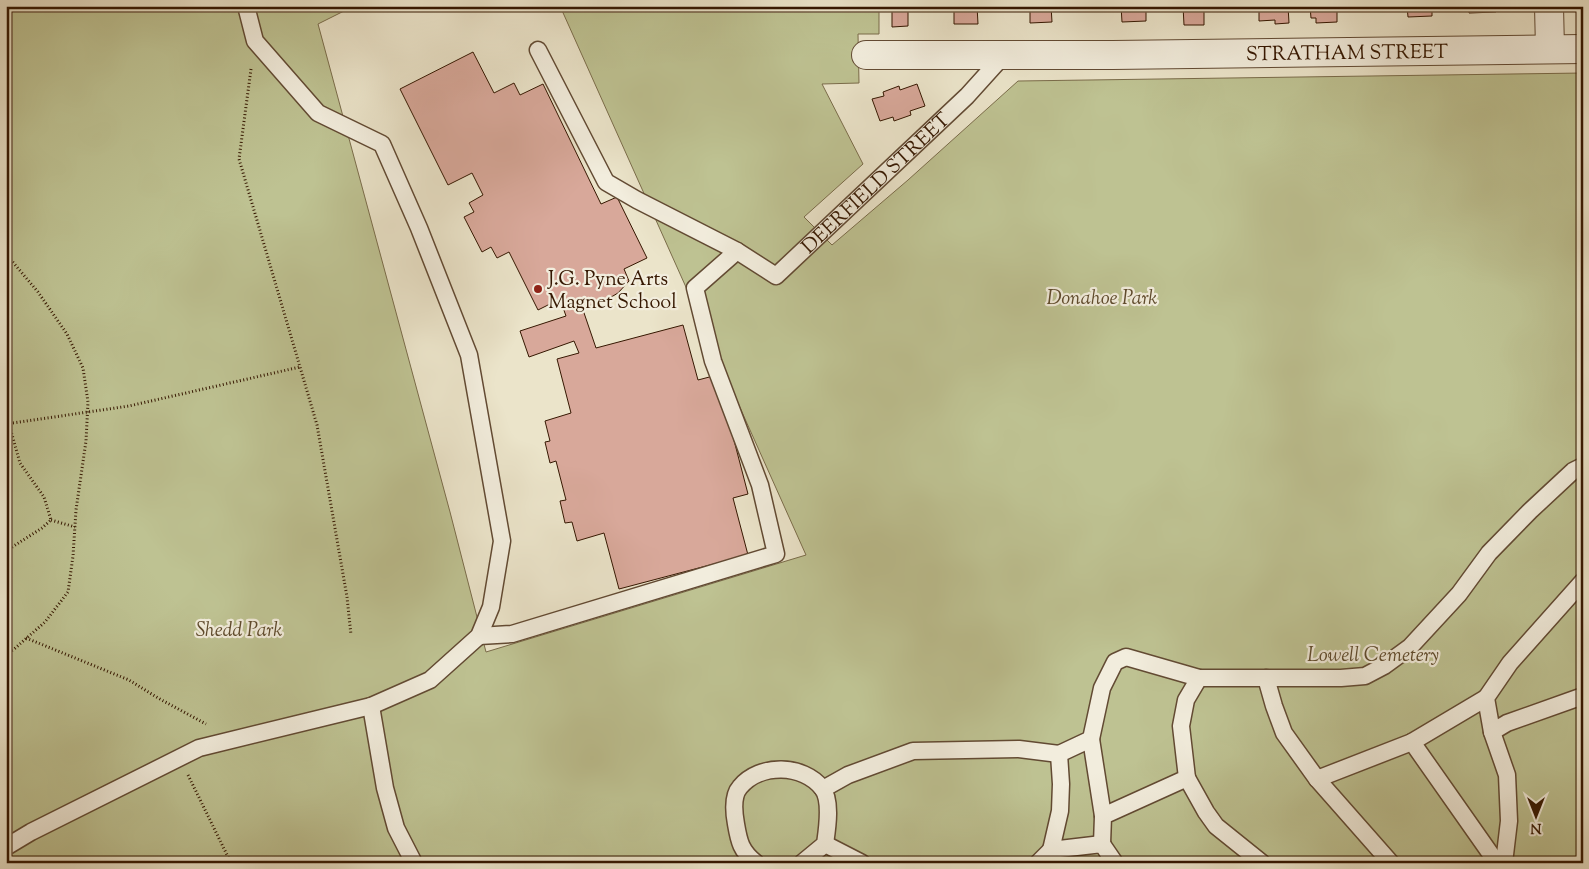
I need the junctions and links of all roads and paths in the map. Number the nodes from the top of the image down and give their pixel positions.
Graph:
1 (246, 6) edge
2 (1549, 6) edge
3 (256, 41) junction
4 (1550, 49) junction
5 (1583, 49) edge
6 (538, 50) dead end
7 (866, 55) dead end
8 (1004, 55) junction
9 (737, 251) junction
10 (6, 254) edge
11 (300, 366) junction
12 (87, 413) junction
13 (7, 424) edge
14 (1583, 466) edge
15 (50, 520) junction
16 (75, 527) junction
17 (6, 551) edge
18 (1583, 581) edge
19 (351, 635) dead end
20 (479, 636) junction
21 (26, 638) junction
22 (6, 653) edge
23 (1198, 678) junction
24 (1266, 678) junction
25 (1583, 696) edge
26 (1486, 698) junction
27 (371, 706) junction
28 (1492, 732) junction
29 (238, 739) junction
30 (1091, 739) junction
31 (1412, 742) junction
32 (1059, 754) junction
33 (186, 770) dead end
34 (1187, 778) junction
35 (1317, 779) junction
36 (823, 789) junction
37 (1102, 816) junction
38 (825, 844) junction
39 (1102, 844) junction
40 (6, 847) edge
41 (1051, 850) junction
42 (231, 863) edge
43 (414, 863) edge
44 (756, 863) edge
45 (802, 863) edge
46 (862, 863) edge
47 (1038, 863) edge
48 (1115, 863) edge
49 (1262, 863) edge
50 (1392, 863) edge
51 (1497, 863) edge
52 (1504, 863) edge

1 - 3 lane
2 - 4 street
3 - 11 path
3 - 20 lane
4 - 5 street, STRATHAM STREET
4 - 8 street, STRATHAM STREET
6 - 9 lane
7 - 8 street
8 - 9 lane, DEERFIELD STREET
9 - 20 lane
10 - 12 path
11 - 12 path
11 - 19 path
12 - 13 path
12 - 16 path
13 - 15 path
14 - 24 lane
15 - 16 path
15 - 17 path
16 - 21 path
18 - 26 lane
20 - 27 lane
21 - 22 path
21 - 29 path
23 - 24 lane
23 - 30 lane
23 - 34 lane
24 - 35 lane
25 - 28 lane
26 - 28 lane
26 - 31 lane
27 - 29 lane
27 - 43 lane
28 - 52 lane
29 - 40 lane
30 - 32 lane
30 - 37 lane
31 - 35 lane
31 - 51 lane
32 - 36 lane
32 - 41 lane
33 - 42 path
34 - 37 lane
34 - 49 lane
35 - 50 lane
36 - 38 lane
36 - 44 lane
37 - 39 lane
38 - 45 lane
38 - 46 lane
39 - 41 lane
39 - 48 lane
41 - 47 lane

